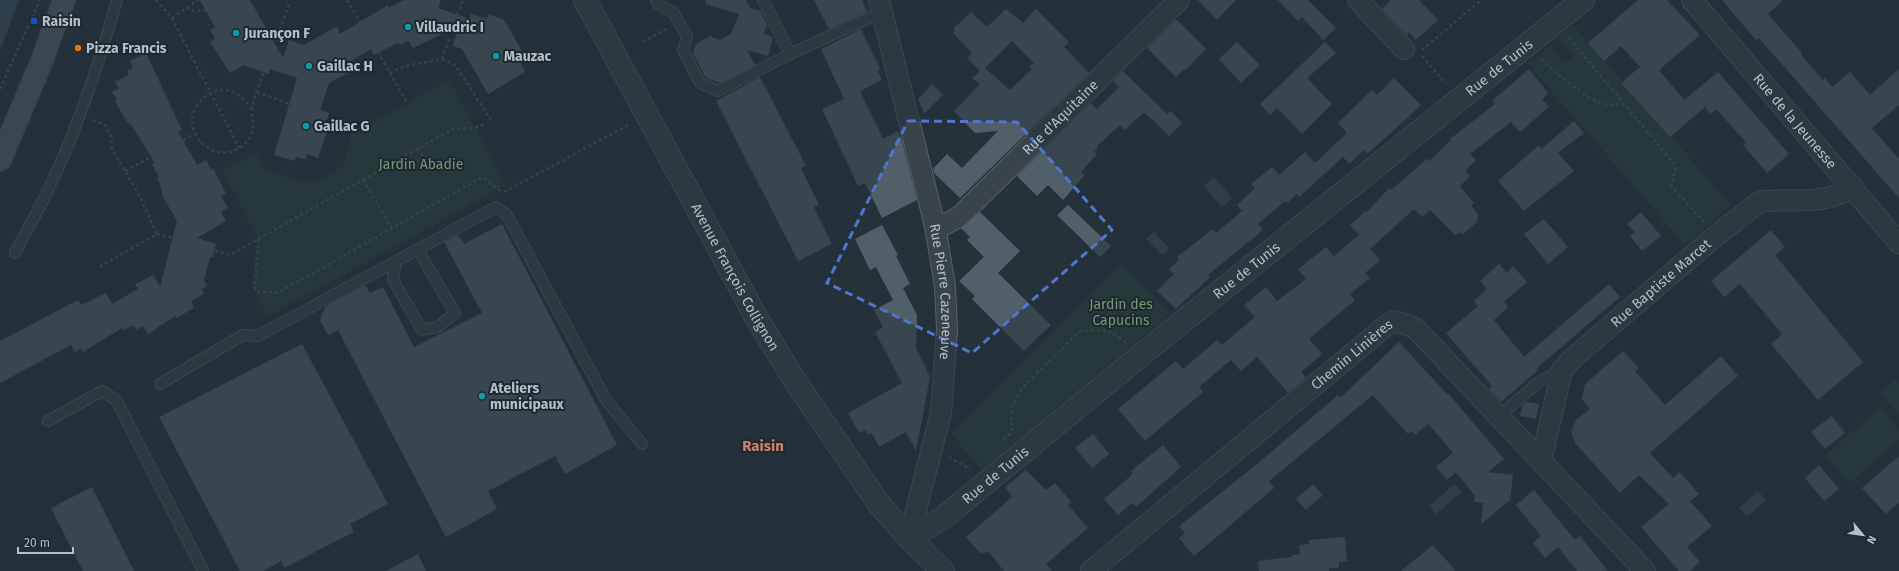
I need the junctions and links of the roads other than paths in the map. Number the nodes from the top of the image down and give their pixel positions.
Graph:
1 (64, 0) edge
2 (118, 0) edge
3 (585, 0) edge
4 (656, 0) edge
5 (763, 0) edge
6 (1179, 0) edge
7 (1358, 0) edge
8 (1583, 0) edge
9 (1692, 0) edge
10 (882, 4) edge
11 (1404, 49) dead end
12 (790, 54) junction
13 (0, 160) edge
14 (1853, 187) junction
15 (935, 226) junction
16 (1899, 243) edge
17 (418, 250) junction
18 (15, 253) dead end
19 (396, 262) junction
20 (1562, 370) junction
21 (160, 384) dead end
22 (1498, 417) junction
23 (48, 421) dead end
24 (642, 444) dead end
25 (1541, 461) junction
26 (909, 538) junction
27 (203, 571) edge
28 (943, 571) edge
29 (1091, 571) edge
30 (1645, 571) edge

1 - 13 main road
2 - 18 lane
3 - 26 street, Avenue François Collignon
4 - 12 lane
5 - 12 lane
6 - 15 street, Rue d'Aquitaine
7 - 11 street
8 - 26 street, Rue de Tunis
9 - 14 street, Rue de la Jeunesse
10 - 12 lane
10 - 15 street, Rue Pierre Cazeneuve
14 - 16 street, Rue de la Jeunesse
14 - 20 street, Rue Baptiste Marcet
15 - 26 street, Rue Pierre Cazeneuve
17 - 19 lane
17 - 19 lane
17 - 24 lane
19 - 21 lane
20 - 22 lane
20 - 25 street
22 - 25 street, Chemin Linières
22 - 29 street, Chemin Linières
23 - 27 lane
25 - 30 street, Chemin Linières
26 - 28 street

